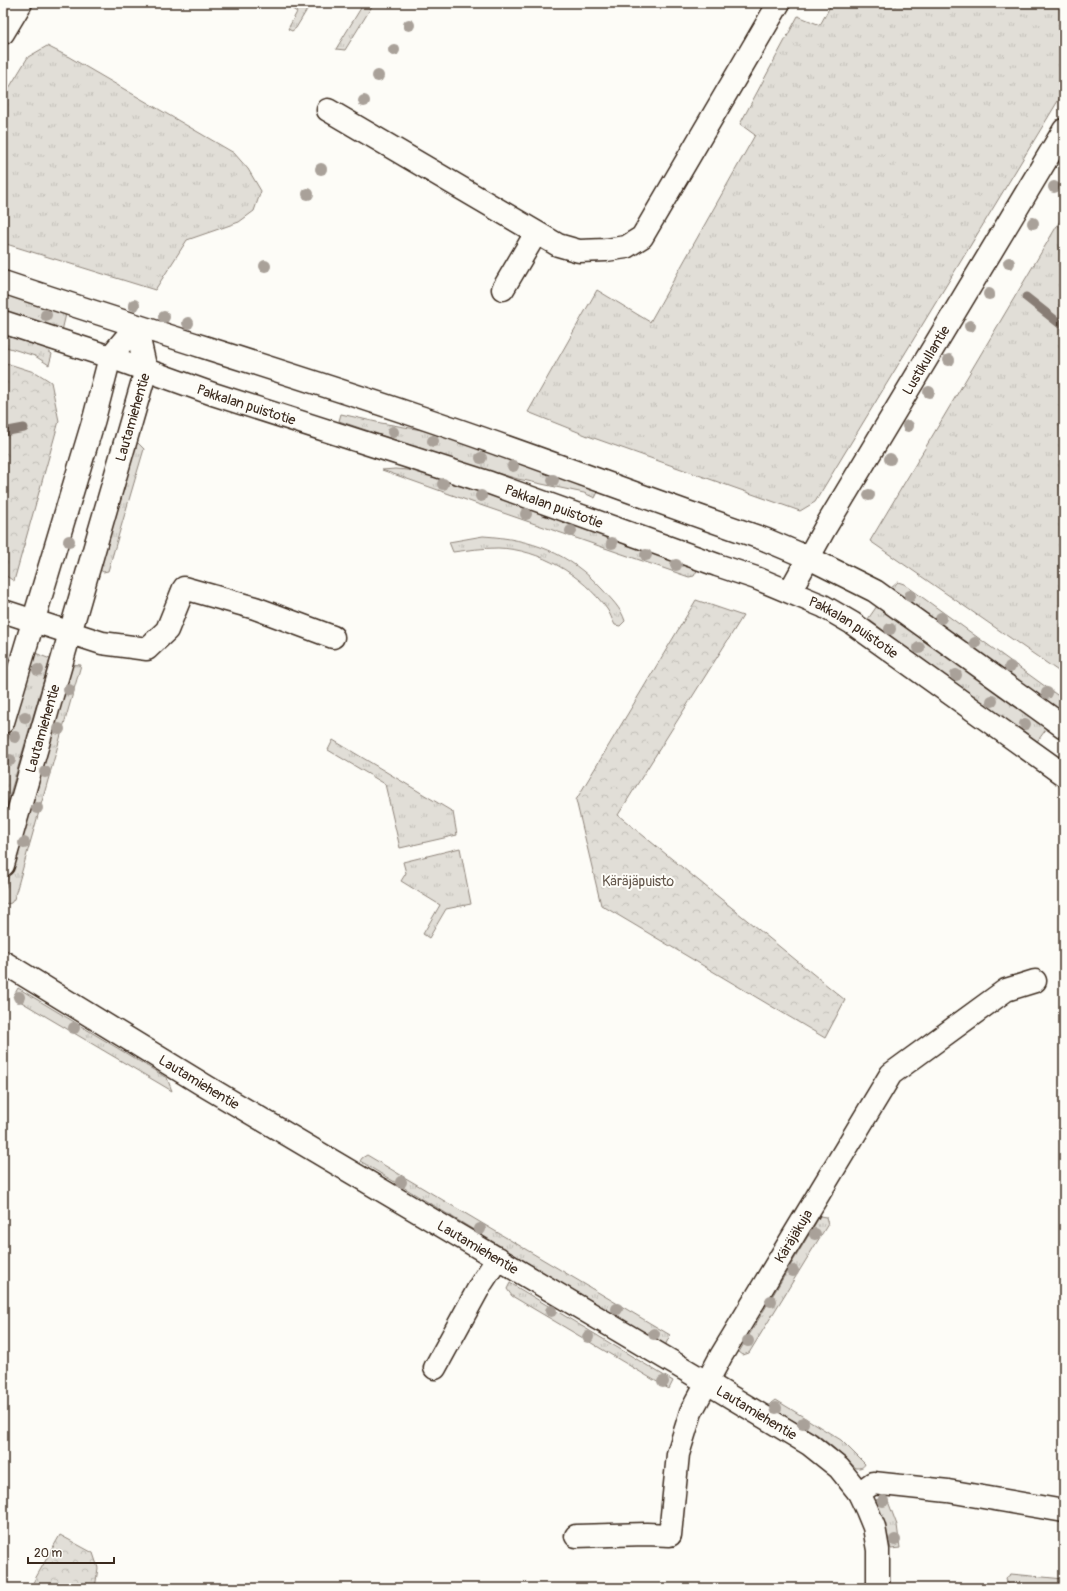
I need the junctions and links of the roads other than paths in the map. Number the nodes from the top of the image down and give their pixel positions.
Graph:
1 (21, 3) edge
2 (775, 4) edge
3 (3, 33) edge
4 (328, 110) dead end
5 (1064, 130) edge
6 (536, 233) junction
7 (3, 282) edge
8 (503, 289) dead end
9 (3, 322) edge
10 (136, 326) junction
11 (110, 357) junction
12 (146, 370) junction
13 (809, 558) junction
14 (790, 591) junction
15 (3, 612) edge
16 (34, 621) junction
17 (71, 633) junction
18 (333, 637) dead end
19 (3, 722) edge
20 (1064, 727) edge
21 (1064, 775) edge
22 (3, 865) edge
23 (3, 962) edge
24 (1035, 981) dead end
25 (498, 1258) junction
26 (435, 1368) dead end
27 (706, 1382) junction
28 (859, 1493) junction
29 (1064, 1511) edge
30 (576, 1536) dead end
31 (878, 1588) edge

1 - 3 street
2 - 6 street
4 - 6 street
5 - 13 street, Lustikullantie
6 - 8 street
7 - 10 street
9 - 11 street, Pakkalan puistotie
10 - 11 street
10 - 12 street, Lautamiehentie
10 - 13 street
11 - 12 street, Pakkalan puistotie
11 - 16 street
12 - 14 street, Pakkalan puistotie
12 - 17 street, Lautamiehentie
13 - 14 street, Lustikullantie
13 - 20 street
14 - 21 street, Pakkalan puistotie
15 - 16 street
16 - 17 street
16 - 19 street
17 - 18 street
17 - 22 street, Lautamiehentie
23 - 25 street, Lautamiehentie
24 - 27 street, Käräjäkuja
25 - 26 street
25 - 27 street, Lautamiehentie
27 - 28 street, Lautamiehentie
27 - 30 street, Käräjäkuja
28 - 29 street
28 - 31 street, Lautamiehentie

